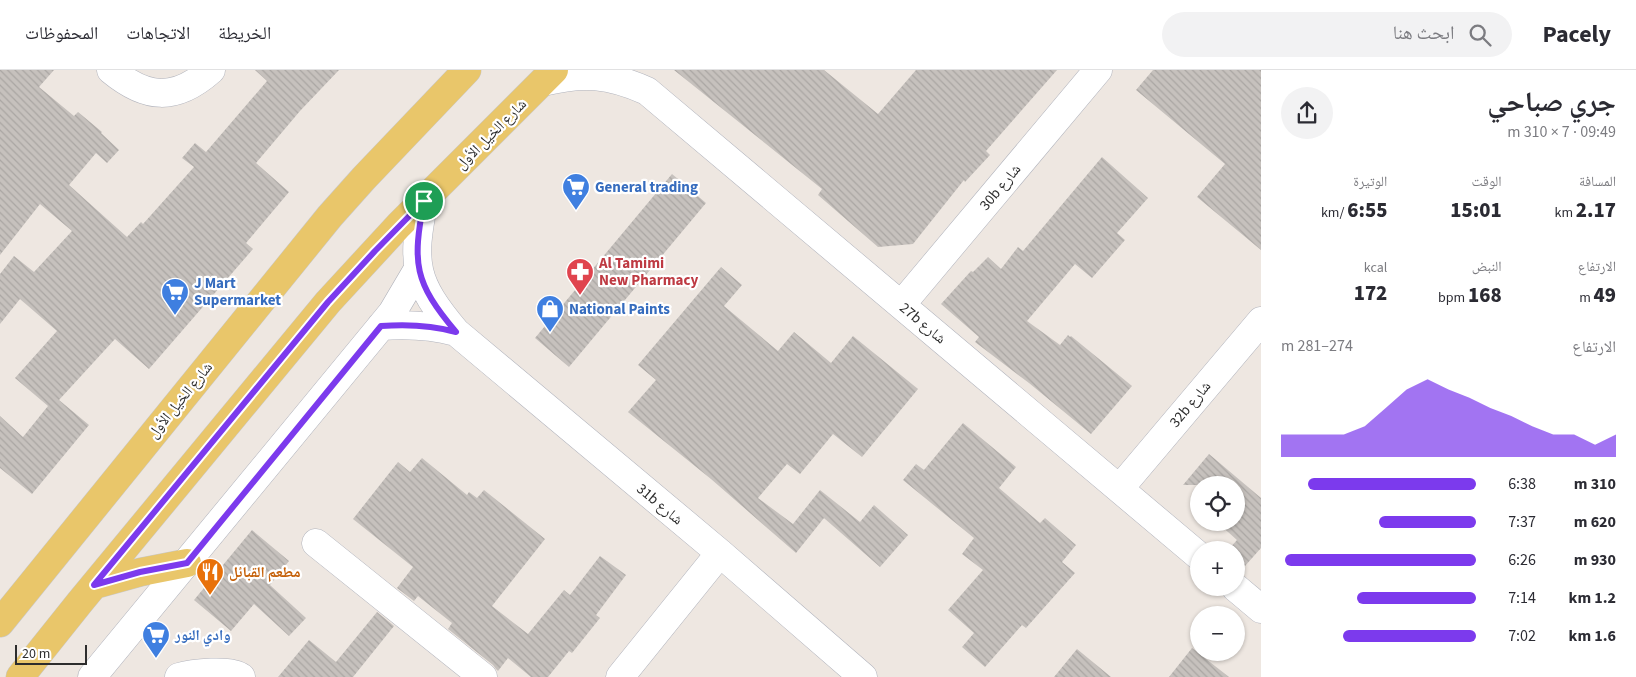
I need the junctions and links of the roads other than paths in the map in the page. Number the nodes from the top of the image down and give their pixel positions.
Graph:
1 (211, 70) edge
2 (467, 70) edge
3 (1098, 70) edge
4 (119, 76) edge
5 (548, 76) edge
6 (641, 80) edge
7 (424, 201) junction
8 (418, 268) junction
9 (901, 305) junction
10 (1261, 321) edge
11 (381, 326) junction
12 (456, 332) junction
13 (1120, 488) junction
14 (316, 543) dead end
15 (1190, 548) edge
16 (720, 554) junction
17 (187, 563) junction
18 (94, 585) junction
19 (1245, 595) edge
20 (1261, 608) edge
21 (0, 623) edge
22 (20, 677) edge
23 (92, 677) edge
24 (179, 677) edge
25 (241, 677) edge
26 (483, 677) edge
27 (620, 677) edge
28 (863, 677) edge

1 - 4 street
2 - 21 main road, شارع الخيل الأول
3 - 9 street, 30b شارع
5 - 6 street, 27b شارع
5 - 7 main road, شارع الخيل الأول
6 - 9 street, 27b شارع
7 - 8 street, 31b شارع
7 - 18 main road, شارع الخيل الأول
8 - 11 street
8 - 12 street, 31b شارع
9 - 13 street, 27b شارع
10 - 13 street, 32b شارع
11 - 12 street, 31b شارع
11 - 17 street
12 - 16 street, 31b شارع
13 - 15 street, 27b شارع
14 - 26 street
16 - 27 street
16 - 28 street, 31b شارع
17 - 18 main road
17 - 23 street
18 - 22 main road, شارع الخيل الأول
19 - 20 street
24 - 25 street

